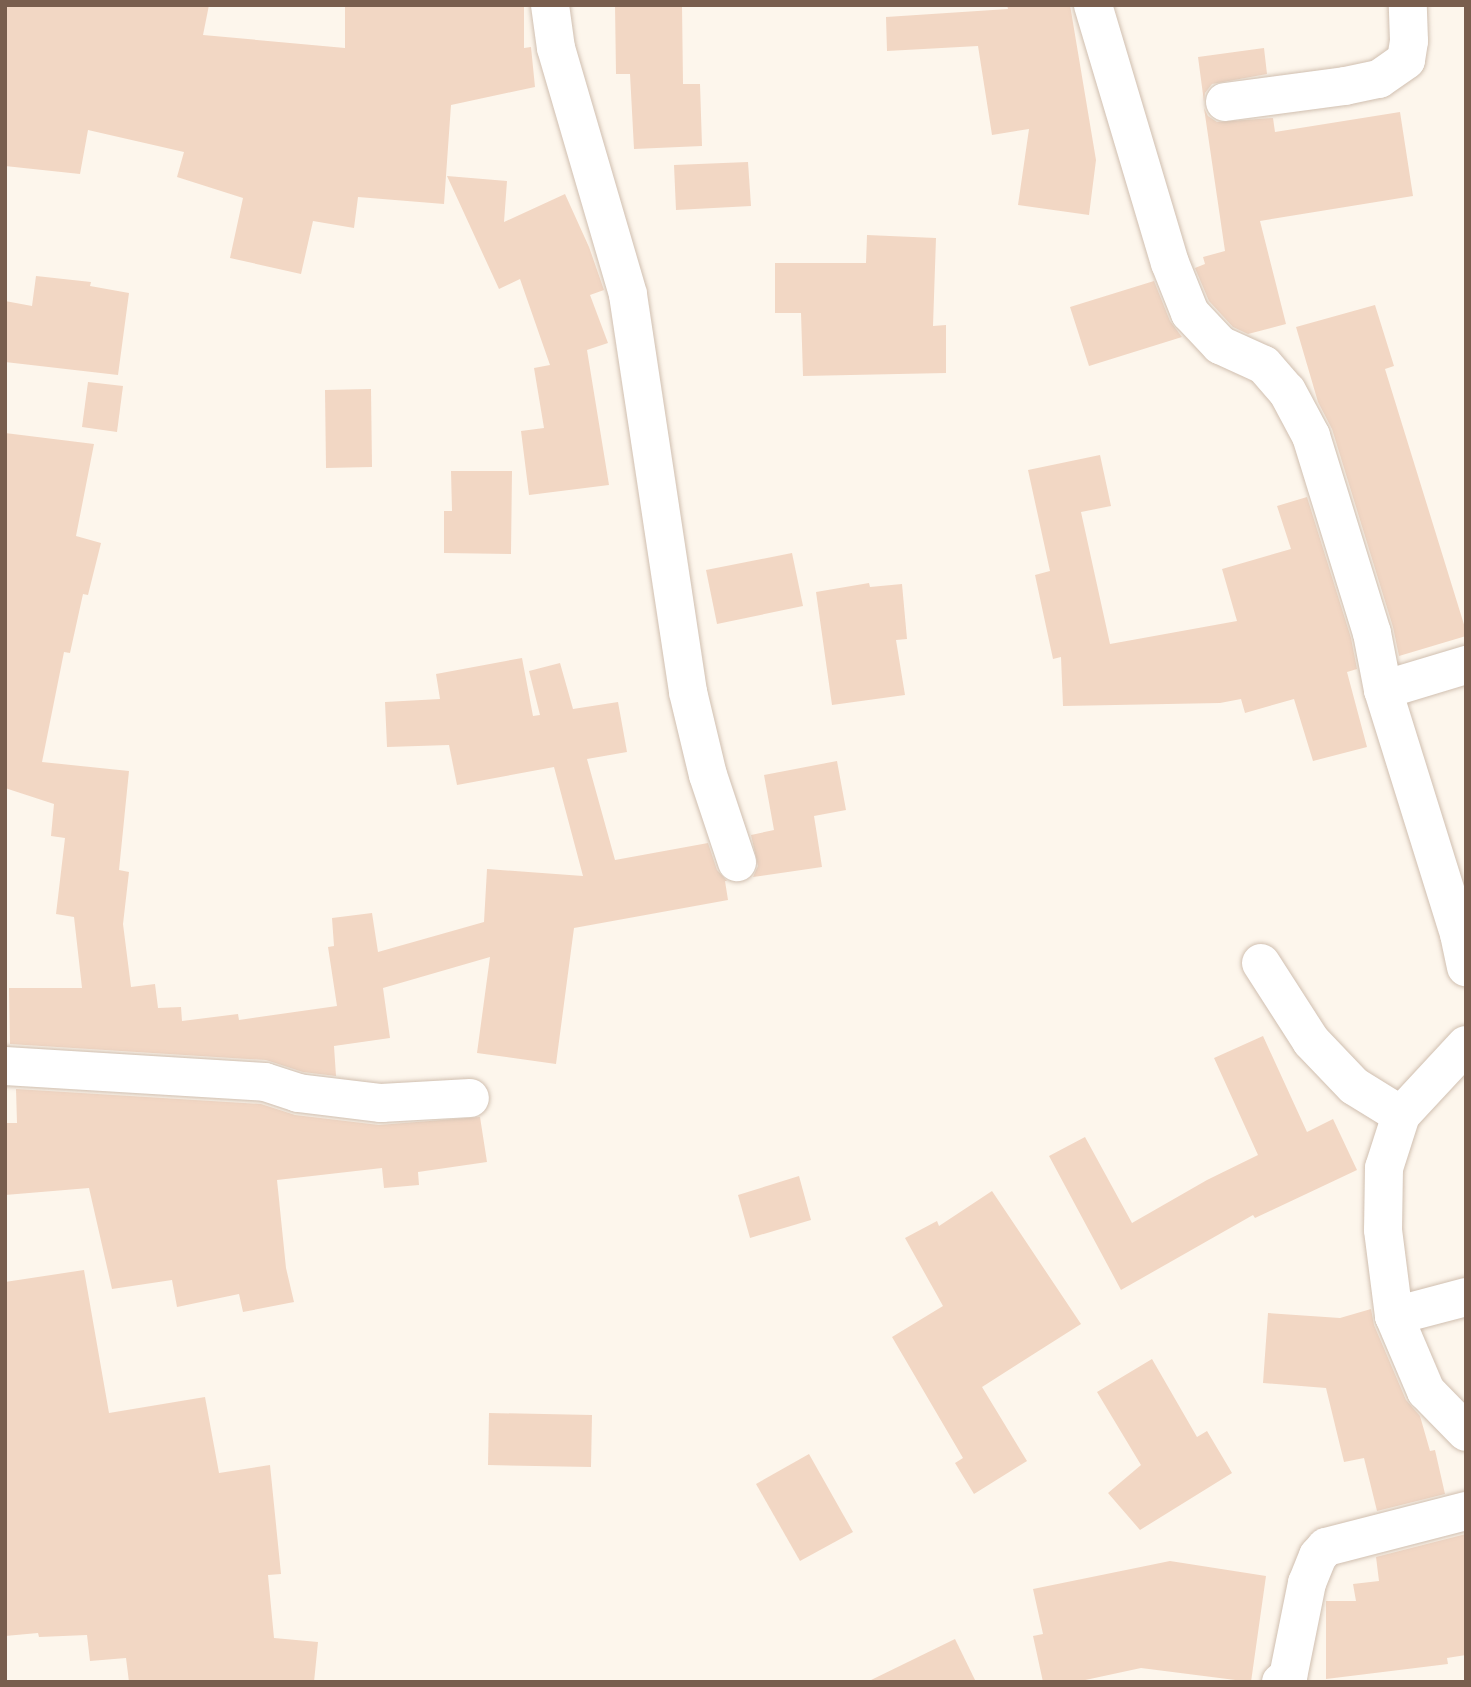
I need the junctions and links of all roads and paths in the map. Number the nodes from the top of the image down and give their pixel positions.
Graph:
1 (551, 5) edge
2 (1093, 5) edge
3 (1408, 5) edge
4 (1225, 102) dead end
5 (1466, 665) edge
6 (1383, 690) junction
7 (737, 862) dead end
8 (1261, 963) dead end
9 (1466, 967) edge
10 (1466, 1045) edge
11 (5, 1066) edge
12 (470, 1098) dead end
13 (1401, 1115) junction
14 (1466, 1297) edge
15 (1394, 1316) junction
16 (1466, 1432) edge
17 (1466, 1511) edge
18 (1281, 1682) edge

1 - 7 street
2 - 6 street
3 - 4 street
5 - 6 street
6 - 9 street
8 - 13 street
10 - 13 street
11 - 12 street
13 - 15 street
14 - 15 street
15 - 16 street
17 - 18 street

